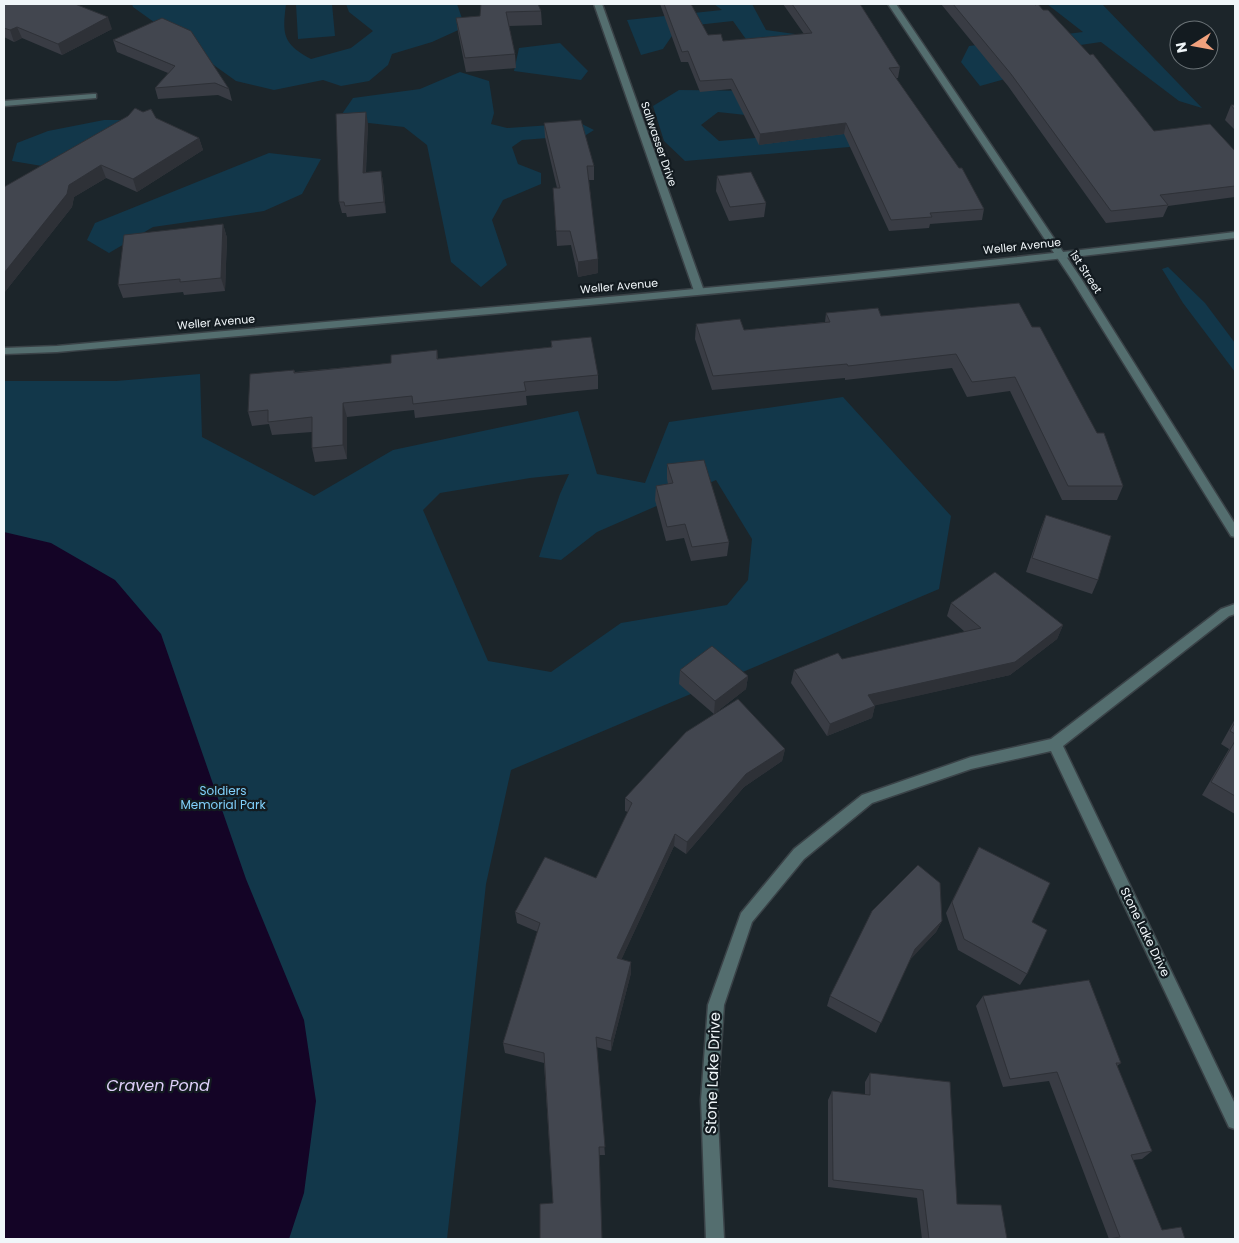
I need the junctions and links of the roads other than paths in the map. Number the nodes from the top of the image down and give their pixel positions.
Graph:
1 (598, 4) edge
2 (892, 4) edge
3 (93, 96) dead end
4 (4, 104) edge
5 (1235, 235) edge
6 (1061, 255) junction
7 (699, 291) junction
8 (4, 351) edge
9 (1235, 533) edge
10 (1235, 610) edge
11 (1055, 744) junction
12 (1235, 1121) edge
13 (715, 1239) edge

1 - 7 street, Sallwasser Drive
2 - 6 street, 1st Street
3 - 4 street
5 - 6 street, Weller Avenue
6 - 7 street, Weller Avenue
6 - 9 street, 1st Street
7 - 8 street, Weller Avenue
10 - 11 street, Stone Lake Drive
11 - 12 street, Stone Lake Drive
11 - 13 street, Stone Lake Drive

